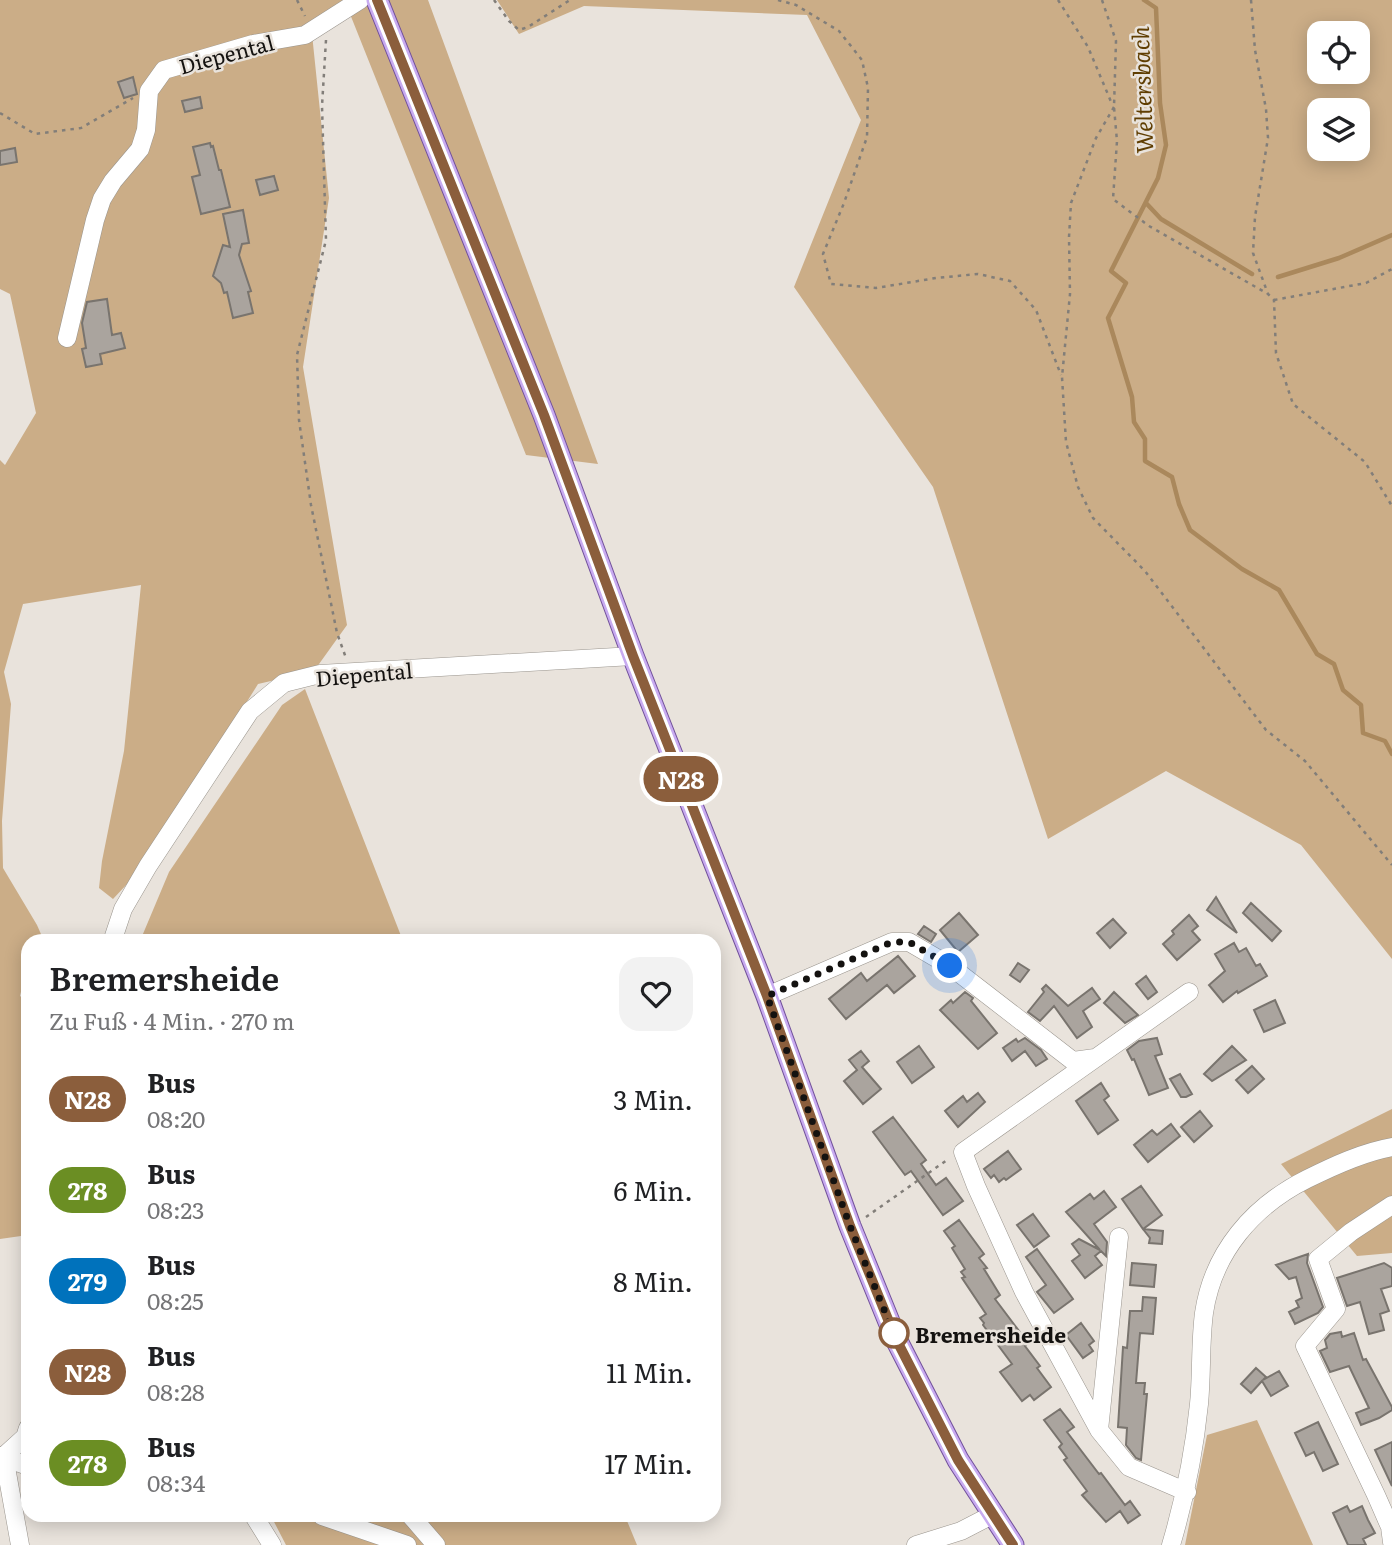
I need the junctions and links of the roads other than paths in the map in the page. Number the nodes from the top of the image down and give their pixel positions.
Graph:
1 (360, 0) edge
2 (377, 0) edge
3 (67, 338) dead end
4 (633, 656) junction
5 (115, 934) edge
6 (1189, 992) dead end
7 (767, 996) junction
8 (1099, 1058) junction
9 (1392, 1147) edge
10 (1392, 1205) edge
11 (1119, 1237) dead end
12 (1099, 1430) junction
13 (21, 1440) edge
14 (2, 1456) edge
15 (21, 1463) edge
16 (1187, 1492) junction
17 (992, 1516) junction
18 (258, 1522) edge
19 (340, 1522) edge
20 (416, 1522) edge
21 (1392, 1542) edge
22 (20, 1545) edge
23 (272, 1545) edge
24 (407, 1545) edge
25 (436, 1545) edge
26 (916, 1545) edge
27 (1013, 1545) edge
28 (1171, 1545) edge

1 - 3 street, Diepental
2 - 4 main road
4 - 5 street, Diepental
4 - 7 main road
6 - 8 street
7 - 8 street
7 - 17 main road
8 - 12 street
9 - 16 street
10 - 21 street
11 - 12 street
12 - 16 street
13 - 14 street
14 - 15 street
14 - 22 street
16 - 28 street
17 - 26 street
17 - 27 main road
18 - 23 street
19 - 24 street
20 - 25 street

